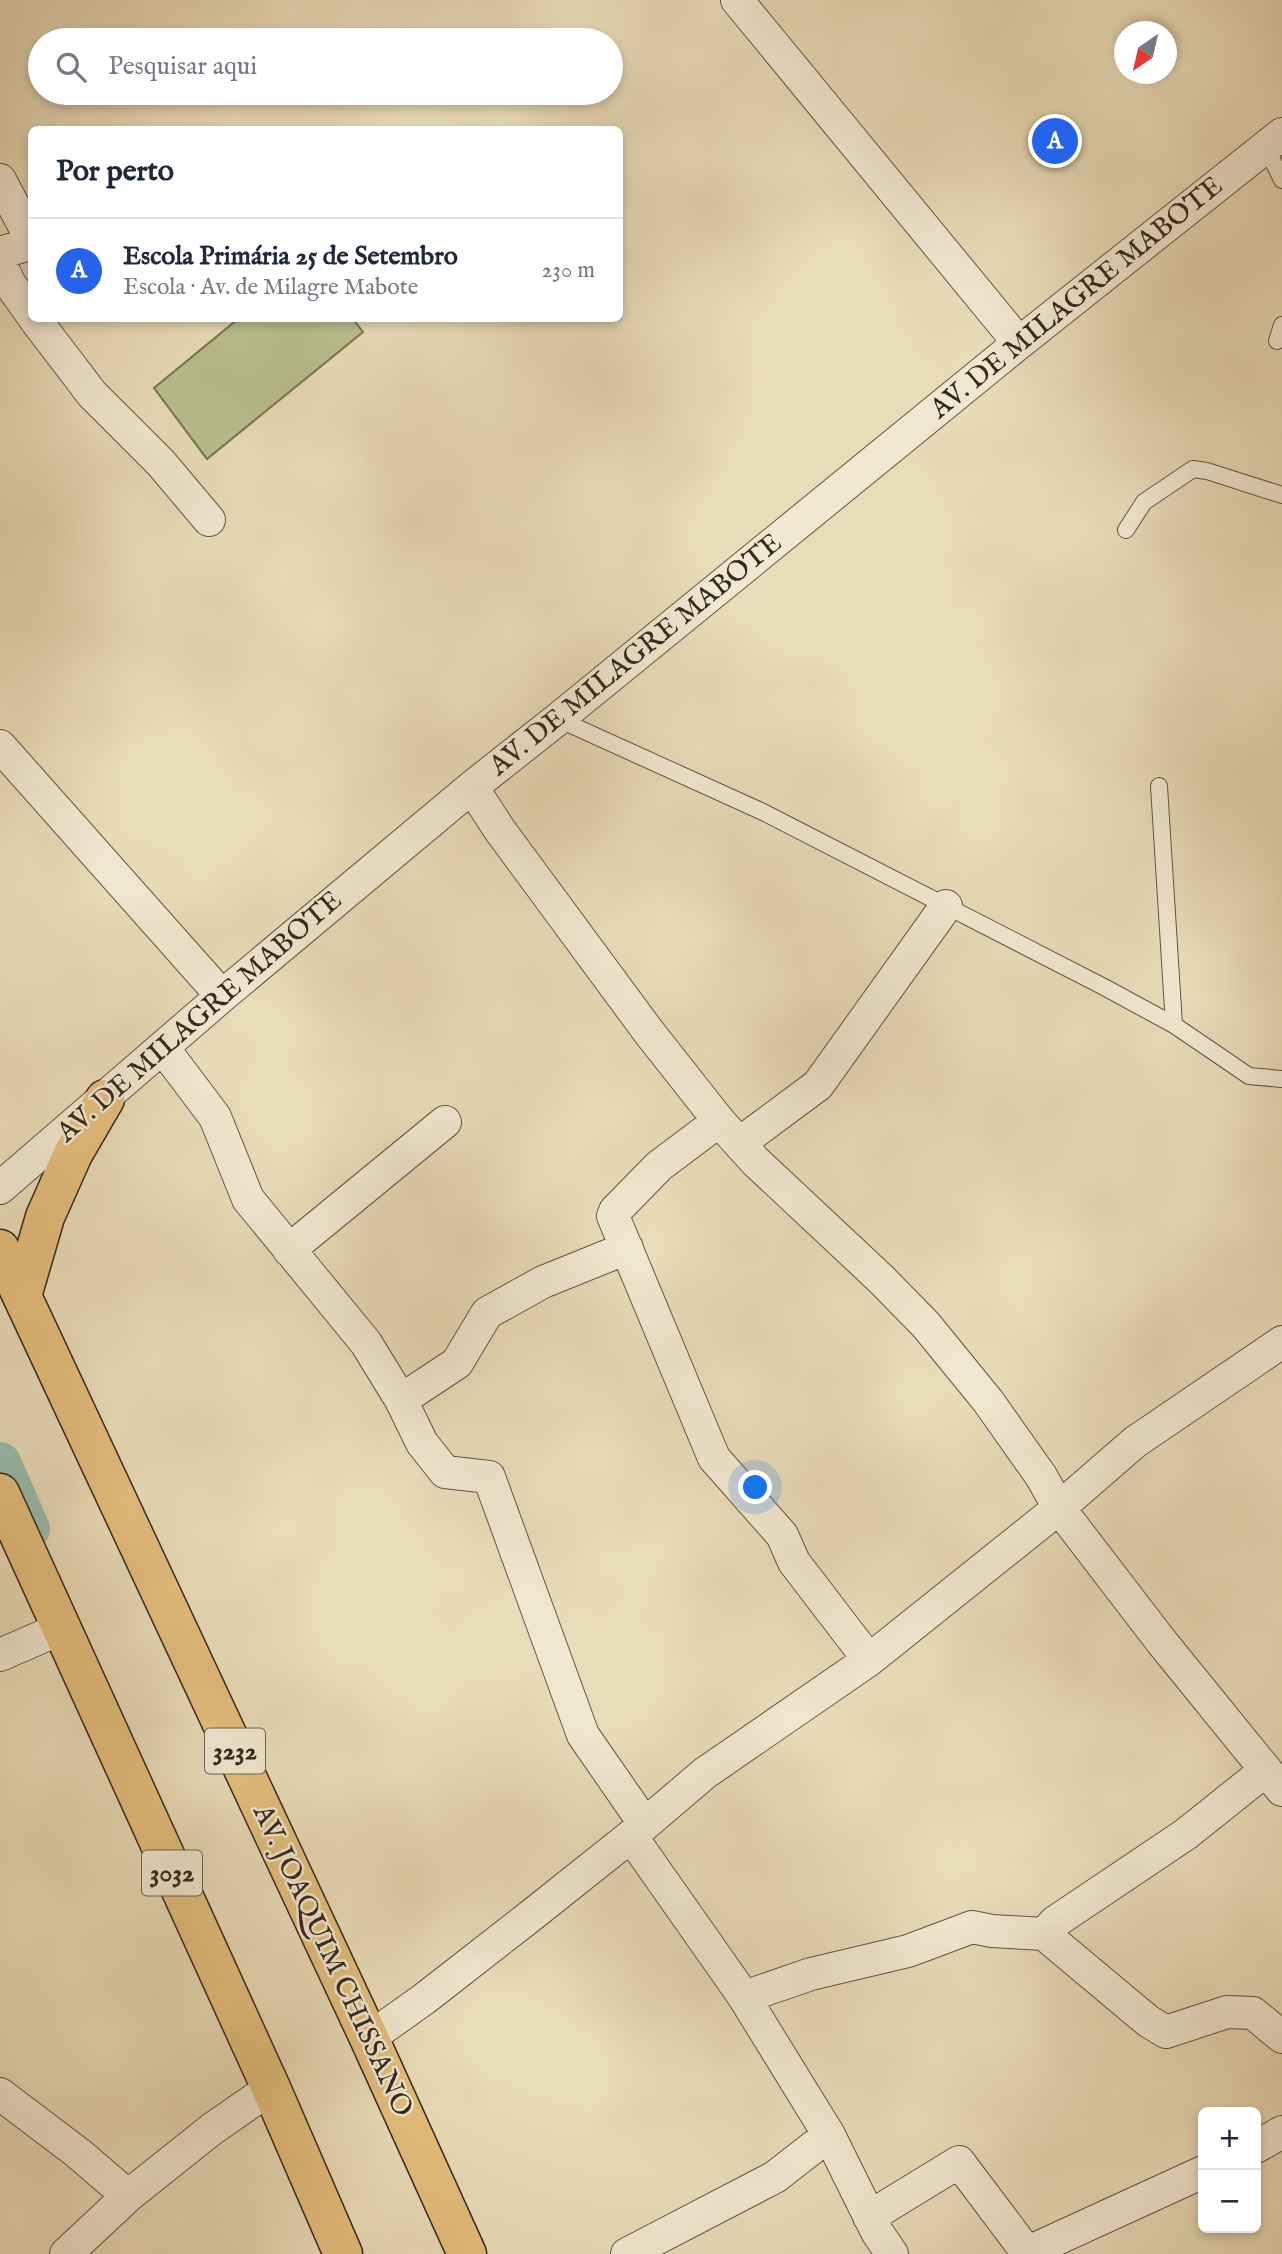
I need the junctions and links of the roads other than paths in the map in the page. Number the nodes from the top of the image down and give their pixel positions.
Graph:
1 (737, 0) edge
2 (1274, 140) edge
3 (0, 180) edge
4 (1282, 180) edge
5 (28, 233) edge
6 (28, 243) edge
7 (0, 253) edge
8 (0, 264) edge
9 (28, 310) edge
10 (37, 322) edge
11 (1019, 343) junction
12 (1282, 495) edge
13 (209, 520) dead end
14 (1126, 530) dead end
15 (558, 719) junction
16 (0, 746) edge
17 (1159, 786) dead end
18 (472, 787) junction
19 (946, 906) junction
20 (222, 996) junction
21 (1174, 1025) junction
22 (163, 1048) junction
23 (1282, 1079) edge
24 (105, 1099) junction
25 (445, 1122) dead end
26 (730, 1132) junction
27 (0, 1188) edge
28 (627, 1248) junction
29 (0, 1250) edge
30 (289, 1250) junction
31 (22, 1296) junction
32 (1282, 1342) edge
33 (401, 1400) junction
34 (0, 1493) edge
35 (1059, 1508) junction
36 (62, 1628) junction
37 (0, 1655) edge
38 (869, 1660) junction
39 (1274, 1780) edge
40 (638, 1830) junction
41 (1044, 1934) junction
42 (744, 1997) junction
43 (1282, 2037) edge
44 (369, 2039) junction
45 (271, 2088) junction
46 (0, 2094) edge
47 (1282, 2132) edge
48 (829, 2135) junction
49 (1261, 2144) edge
50 (1198, 2174) edge
51 (128, 2196) junction
52 (869, 2217) junction
53 (1025, 2253) edge
54 (66, 2254) edge
55 (343, 2254) edge
56 (467, 2254) edge
57 (626, 2254) edge
58 (892, 2254) edge

1 - 11 street
2 - 4 lane
2 - 11 street, AV. DE MILAGRE MABOTE
3 - 5 street
6 - 7 street
8 - 9 street
10 - 13 street
11 - 15 street, AV. DE MILAGRE MABOTE
12 - 14 lane
15 - 18 street, AV. DE MILAGRE MABOTE
15 - 19 lane
16 - 20 street
17 - 21 lane
18 - 20 street, AV. DE MILAGRE MABOTE
18 - 26 street
19 - 21 lane
19 - 26 street
20 - 22 street, AV. DE MILAGRE MABOTE
21 - 23 lane
22 - 24 street, AV. DE MILAGRE MABOTE
22 - 30 street
24 - 27 street, AV. DE MILAGRE MABOTE
24 - 31 main road
25 - 30 street
26 - 28 street
26 - 35 street
28 - 33 street
28 - 38 street
29 - 31 main road, AV. JOAQUIM CHISSANO / 3232
30 - 33 street
31 - 44 main road, AV. JOAQUIM CHISSANO / 3232
32 - 35 street
33 - 40 street
34 - 36 main road, 3032
35 - 38 street
35 - 39 street
36 - 37 street
36 - 45 main road, 3032
38 - 40 street
39 - 41 street
40 - 42 street
40 - 44 street
41 - 42 street
41 - 43 street
42 - 48 street
44 - 56 main road, AV. JOAQUIM CHISSANO / 3232
45 - 51 street
45 - 55 main road, 3032
46 - 51 street
47 - 49 street
48 - 52 street
48 - 57 street
50 - 53 street
51 - 54 street
52 - 53 street
52 - 58 street

